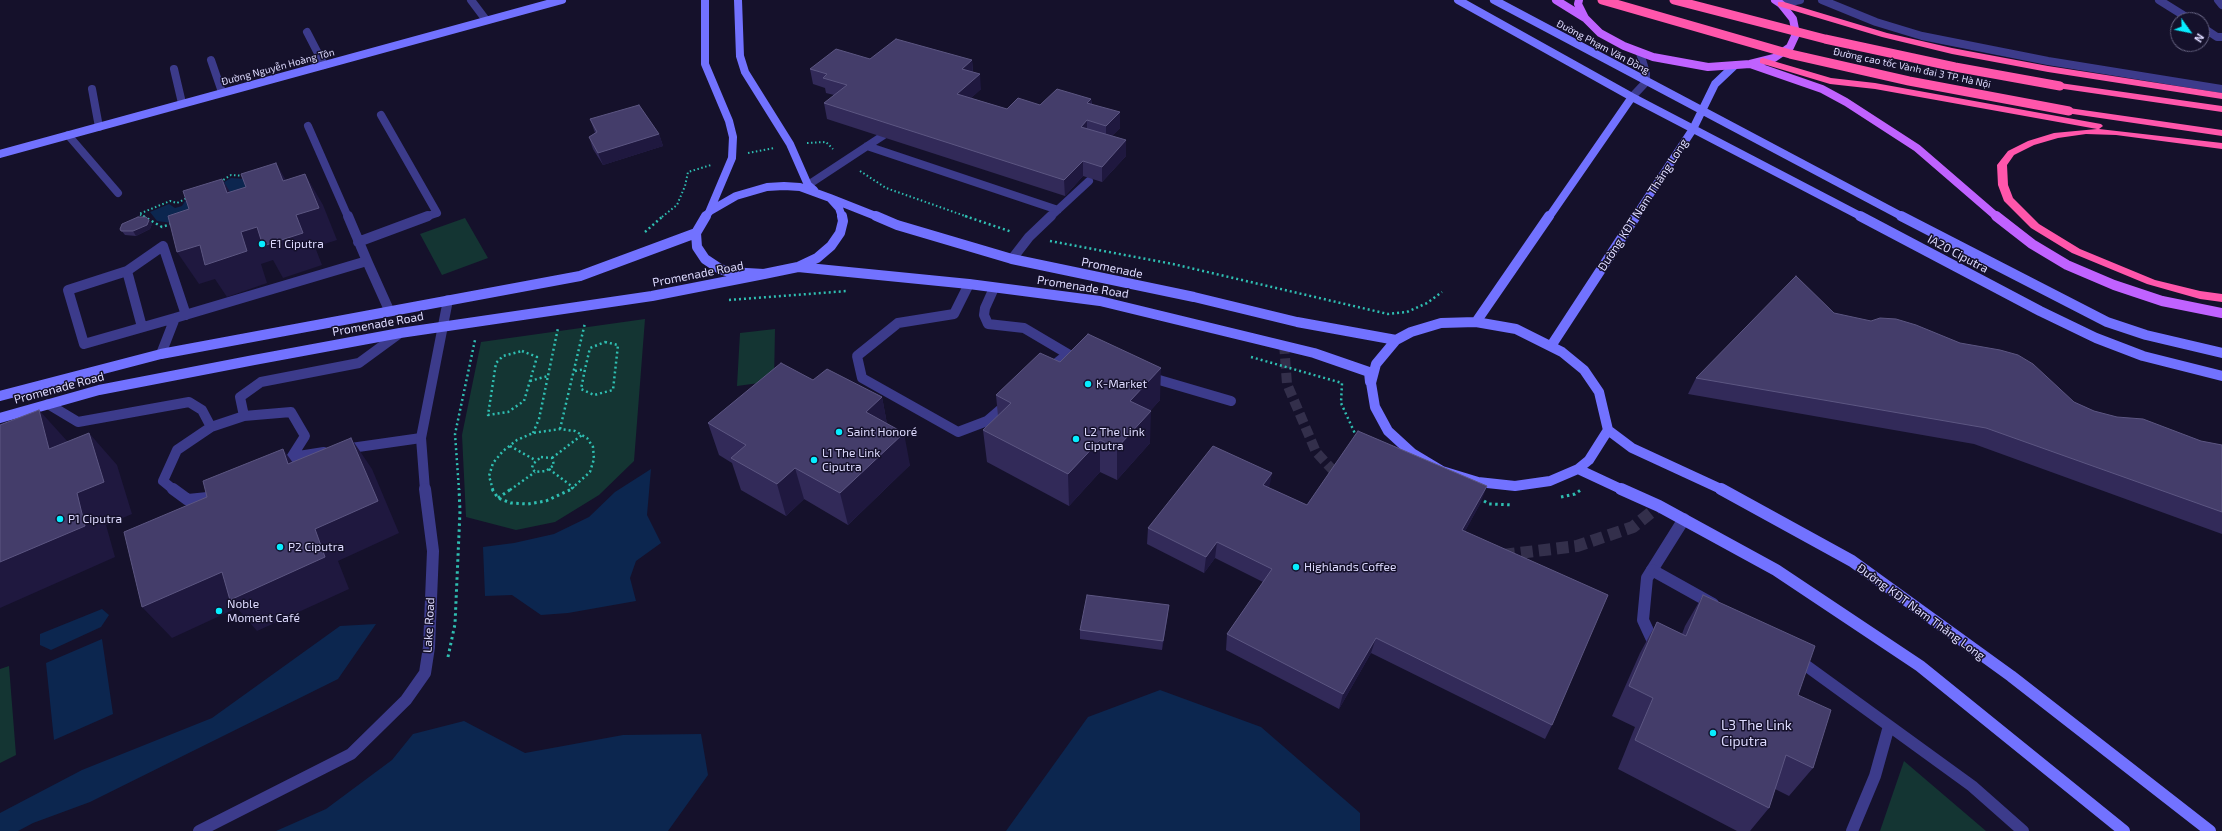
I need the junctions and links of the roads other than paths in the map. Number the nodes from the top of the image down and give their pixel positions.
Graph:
1 (471, 0) edge
2 (562, 0) edge
3 (705, 0) edge
4 (738, 0) edge
5 (1458, 0) edge
6 (1494, 0) edge
7 (1556, 0) edge
8 (1579, 0) edge
9 (1602, 0) edge
10 (1674, 0) edge
11 (1800, 0) edge
12 (1822, 0) edge
13 (2159, 0) edge
14 (2218, 0) edge
15 (1779, 1) edge
16 (2222, 5) edge
17 (2178, 12) edge
18 (1585, 18) junction
19 (486, 20) junction
20 (307, 32) dead end
21 (2210, 32) edge
22 (2222, 37) edge
23 (1640, 53) junction
24 (211, 60) dead end
25 (1762, 61) junction
26 (1750, 64) junction
27 (324, 65) junction
28 (1734, 66) junction
29 (174, 69) dead end
30 (1646, 82) junction
31 (92, 89) dead end
32 (2222, 89) edge
33 (222, 92) junction
34 (2222, 96) edge
35 (1632, 97) junction
36 (182, 103) junction
37 (2222, 109) edge
38 (1703, 112) junction
39 (381, 115) dead end
40 (308, 126) dead end
41 (99, 127) junction
42 (1693, 129) junction
43 (2222, 133) edge
44 (68, 135) junction
45 (884, 135) edge
46 (2168, 139) junction
47 (867, 146) junction
48 (2222, 146) edge
49 (0, 154) edge
50 (1089, 180) edge
51 (811, 188) junction
52 (118, 193) dead end
53 (830, 198) junction
54 (1058, 210) junction
55 (710, 211) junction
56 (696, 233) junction
57 (358, 242) junction
58 (1012, 259) junction
59 (367, 261) junction
60 (798, 267) junction
61 (127, 271) junction
62 (764, 274) junction
63 (969, 284) junction
64 (994, 288) junction
65 (2222, 298) edge
66 (448, 300) junction
67 (389, 310) junction
68 (2222, 313) edge
69 (186, 315) junction
70 (175, 318) junction
71 (1476, 322) junction
72 (443, 326) junction
73 (142, 328) junction
74 (400, 333) junction
75 (1396, 340) junction
76 (1551, 346) junction
77 (2222, 353) edge
78 (161, 354) junction
79 (1142, 375) edge
80 (2222, 376) edge
81 (1039, 378) edge
82 (1371, 383) junction
83 (0, 396) edge
84 (1016, 397) edge
85 (1231, 401) dead end
86 (48, 404) junction
87 (244, 416) junction
88 (0, 418) edge
89 (211, 427) junction
90 (1608, 430) junction
91 (421, 438) junction
92 (292, 457) junction
93 (1578, 469) junction
94 (1684, 520) junction
95 (1652, 570) junction
96 (1725, 610) edge
97 (1658, 653) edge
98 (1789, 653) edge
99 (1889, 726) junction
100 (2120, 830) edge
101 (199, 831) edge
102 (1852, 831) edge
103 (2023, 831) edge
104 (2210, 831) edge

1 - 19 street
2 - 19 street, Đường Nguyễn Hoàng Tôn
3 - 55 street
4 - 51 street
5 - 35 street
6 - 30 street, Đường Phạm Văn Đồng
7 - 18 main road, Đường Phạm Văn Đồng
8 - 18 main road
9 - 43 highway, Đường cao tốc Vành đai 3 TP. Hà Nội, bridge
10 - 37 highway, Đường cao tốc Vành đai 3 TP. Hà Nội, bridge
11 - 15 street
12 - 32 street
13 - 17 street
14 - 16 street
15 - 25 main road
15 - 34 highway
18 - 23 main road
19 - 27 street, Đường Nguyễn Hoàng Tôn
20 - 27 street
21 - 22 street
23 - 28 main road
23 - 30 street
24 - 33 street
25 - 26 main road
25 - 46 highway
26 - 28 main road
26 - 68 main road
27 - 33 street, Đường Nguyễn Hoàng Tôn
28 - 38 street, Đường KĐT Nam Thăng Long
29 - 36 street
30 - 35 street
30 - 38 street, Đường Phạm Văn Đồng
31 - 41 street
33 - 36 street, Đường Nguyễn Hoàng Tôn
35 - 42 street, IA20 Ciputra
35 - 71 street
36 - 41 street, Đường Nguyễn Hoàng Tôn
38 - 42 street, Đường KĐT Nam Thăng Long
38 - 77 street, IA20 Ciputra
39 - 57 street
40 - 57 street
41 - 44 street, Đường Nguyễn Hoàng Tôn
42 - 76 street, Đường KĐT Nam Thăng Long
42 - 80 street, IA20 Ciputra
44 - 49 street, Đường Nguyễn Hoàng Tôn
44 - 52 street
45 - 47 street
46 - 48 highway
46 - 65 highway
47 - 51 street
47 - 54 street
50 - 54 street
51 - 53 street
51 - 55 street
53 - 58 street, Promenade
53 - 60 street
54 - 58 street
55 - 56 street
56 - 62 street
56 - 66 street, Promenade Road
57 - 59 street
58 - 75 street, Promenade
59 - 67 street
59 - 69 street
60 - 62 street
60 - 63 street, Promenade Road
61 - 69 street
61 - 73 street
61 - 73 street
62 - 72 street, Promenade Road
63 - 64 street, Promenade Road
63 - 84 street
64 - 81 street
64 - 82 street, Promenade Road
66 - 67 street, Promenade Road
66 - 72 street, Lake Road
67 - 78 street, Promenade Road
69 - 70 street
70 - 73 street
70 - 78 street
71 - 75 street
71 - 76 street
72 - 74 street, Promenade Road
72 - 91 street, Lake Road
74 - 86 street, Promenade Road
74 - 87 street
75 - 82 street
76 - 90 street
78 - 83 street, Promenade Road
79 - 85 street
82 - 93 street
86 - 88 street, Promenade Road
86 - 89 street
87 - 89 street
87 - 92 street
89 - 92 street
90 - 93 street
90 - 104 street, Đường KĐT Nam Thăng Long
91 - 92 street
91 - 101 street, Lake Road
93 - 94 street
94 - 95 street
94 - 100 street
95 - 96 street
95 - 97 street
98 - 99 street
99 - 102 street
99 - 103 street

